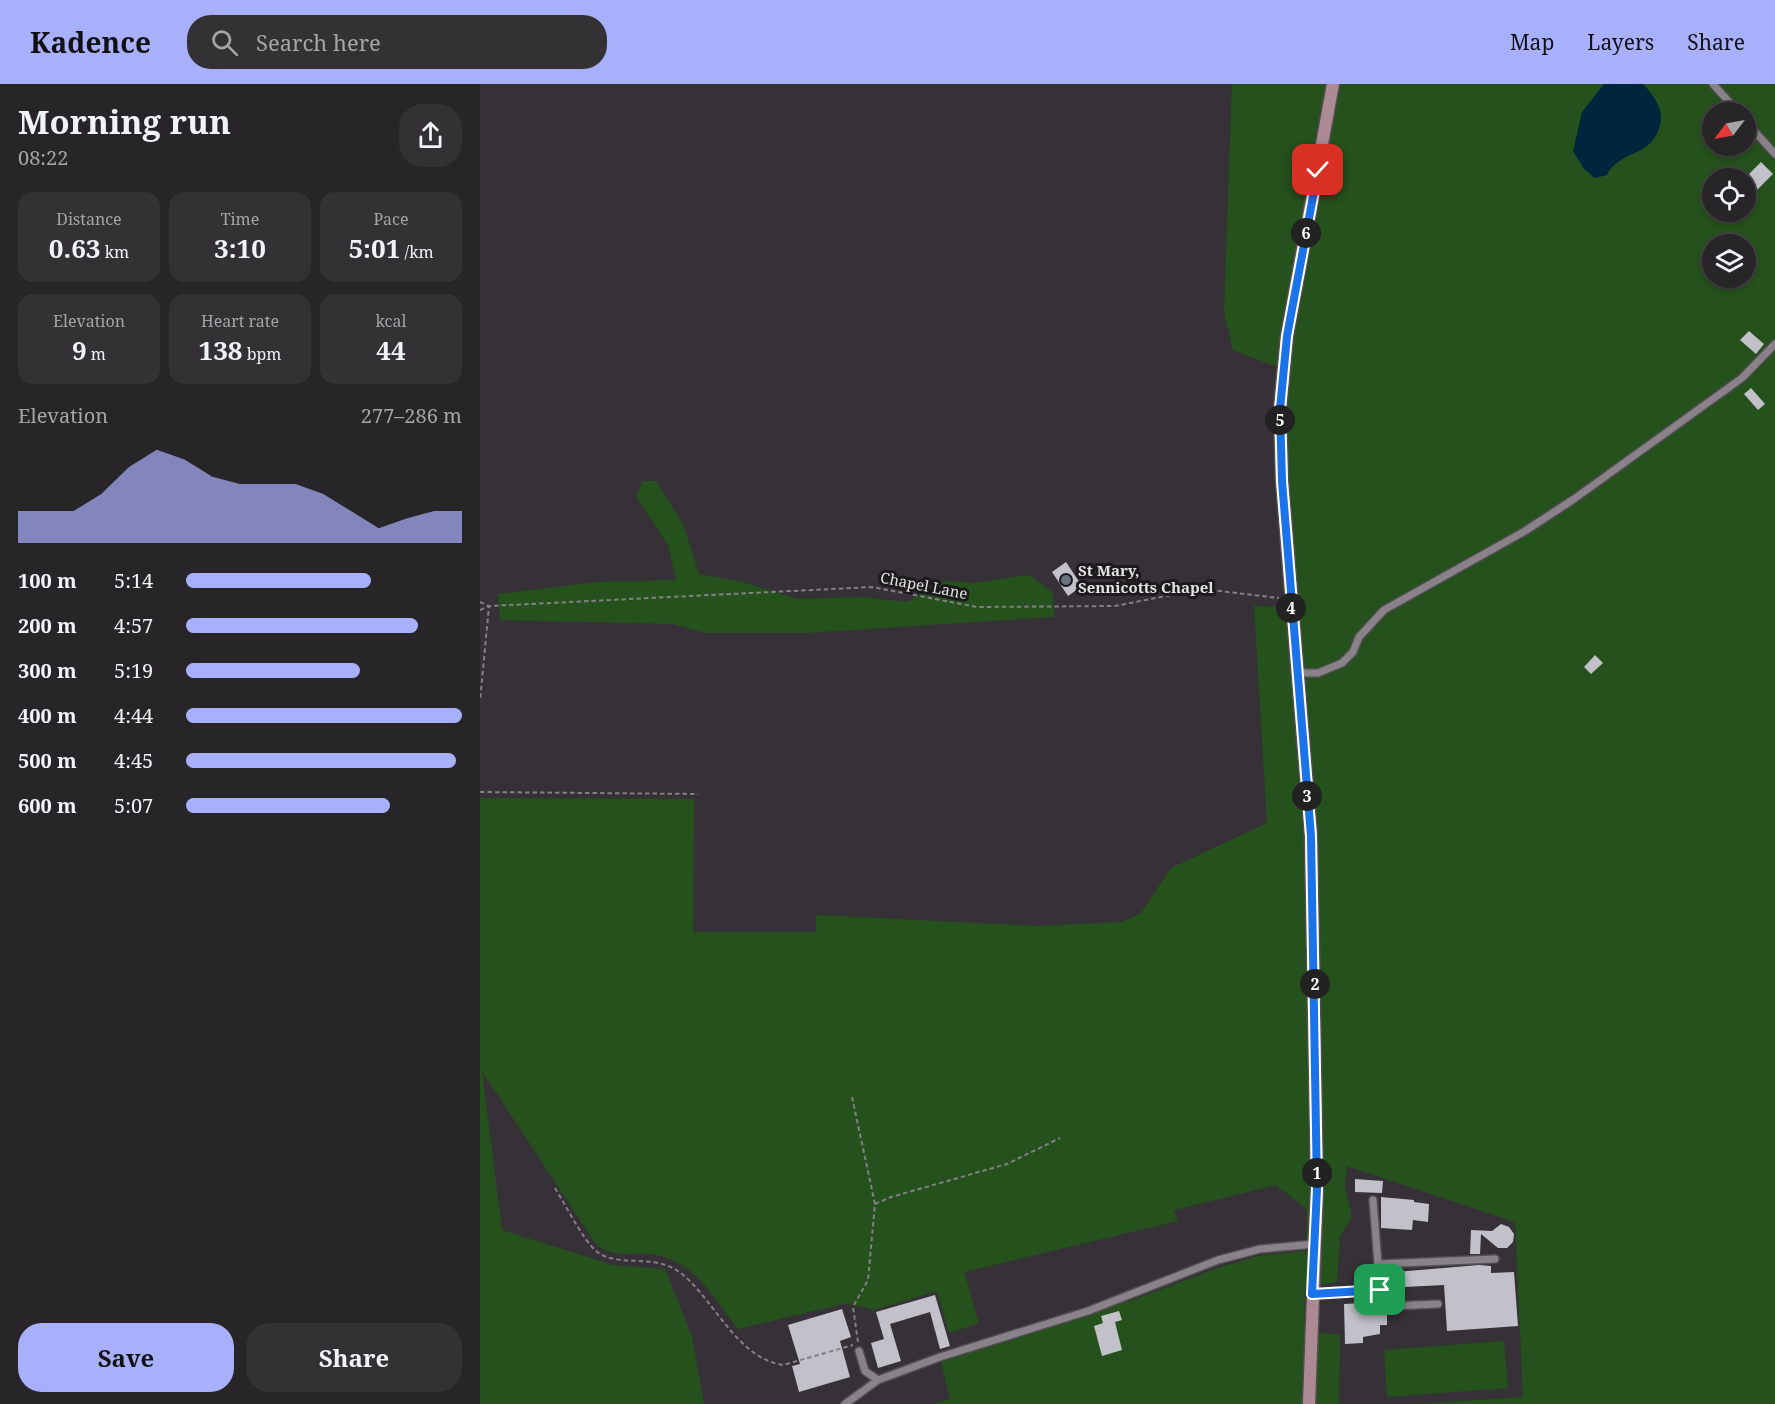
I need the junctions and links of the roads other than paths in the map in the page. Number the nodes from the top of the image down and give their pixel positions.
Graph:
1 (1333, 84) edge
2 (1713, 84) edge
3 (1729, 102) edge
4 (1756, 133) edge
5 (1775, 153) edge
6 (1775, 344) edge
7 (1297, 673) junction
8 (1373, 1200) dead end
9 (1315, 1245) junction
10 (1495, 1259) dead end
11 (1378, 1264) junction
12 (1380, 1290) junction
13 (1312, 1294) junction
14 (1438, 1304) dead end
15 (859, 1351) road end
16 (878, 1380) junction
17 (845, 1404) edge
18 (1308, 1404) edge

1 - 7 main road
2 - 3 lane
4 - 5 lane
6 - 7 lane
7 - 9 main road
8 - 11 lane
9 - 13 main road
9 - 16 lane
10 - 11 lane
11 - 12 lane
12 - 13 lane
12 - 14 lane
13 - 18 main road
15 - 16 lane
16 - 17 lane

